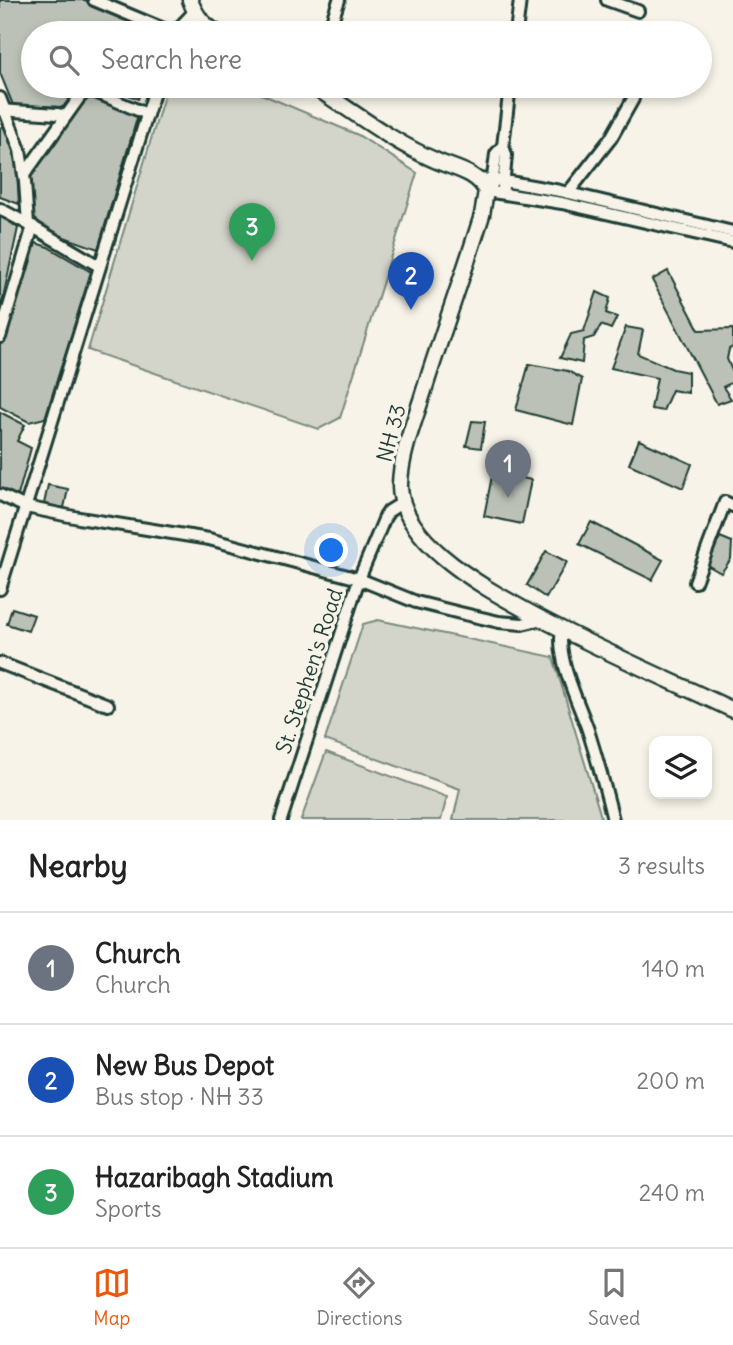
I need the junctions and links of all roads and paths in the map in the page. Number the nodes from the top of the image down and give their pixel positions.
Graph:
1 (94, 0) edge
2 (339, 0) edge
3 (520, 0) edge
4 (607, 0) edge
5 (192, 6) edge
6 (638, 11) dead end
7 (144, 21) edge
8 (181, 21) edge
9 (202, 21) edge
10 (332, 21) edge
11 (517, 21) edge
12 (0, 97) edge
13 (79, 98) edge
14 (108, 98) edge
15 (152, 98) edge
16 (331, 98) edge
17 (509, 98) edge
18 (634, 99) dead end
19 (3, 111) edge
20 (147, 114) junction
21 (66, 116) junction
22 (24, 175) junction
23 (492, 186) junction
24 (568, 193) junction
25 (0, 209) edge
26 (30, 225) junction
27 (733, 232) edge
28 (733, 242) edge
29 (99, 266) junction
30 (2, 323) edge
31 (0, 337) edge
32 (0, 495) edge
33 (402, 503) junction
34 (733, 506) edge
35 (26, 507) junction
36 (359, 579) junction
37 (695, 582) dead end
38 (0, 589) edge
39 (543, 620) junction
40 (562, 629) junction
41 (0, 663) edge
42 (108, 705) dead end
43 (733, 710) edge
44 (281, 820) edge
45 (613, 820) edge

1 - 7 street
2 - 10 street
3 - 11 street
4 - 6 street
5 - 8 street
5 - 9 main road
12 - 19 street
13 - 21 street
14 - 20 street
15 - 20 street
16 - 23 main road
17 - 23 street
18 - 24 street
19 - 21 street
19 - 22 street
20 - 29 street
21 - 22 street
22 - 26 street
23 - 24 street
23 - 28 street
23 - 33 main road, NH 33
24 - 27 street
25 - 26 street
26 - 29 street
26 - 30 street
29 - 35 street
30 - 31 street
32 - 35 street
33 - 36 street, St. Stephen's Road
33 - 39 main road
34 - 37 street
35 - 36 street
35 - 38 street
36 - 39 street
36 - 44 street, St. Stephen's Road
39 - 40 main road
40 - 43 main road
40 - 45 street
41 - 42 street

